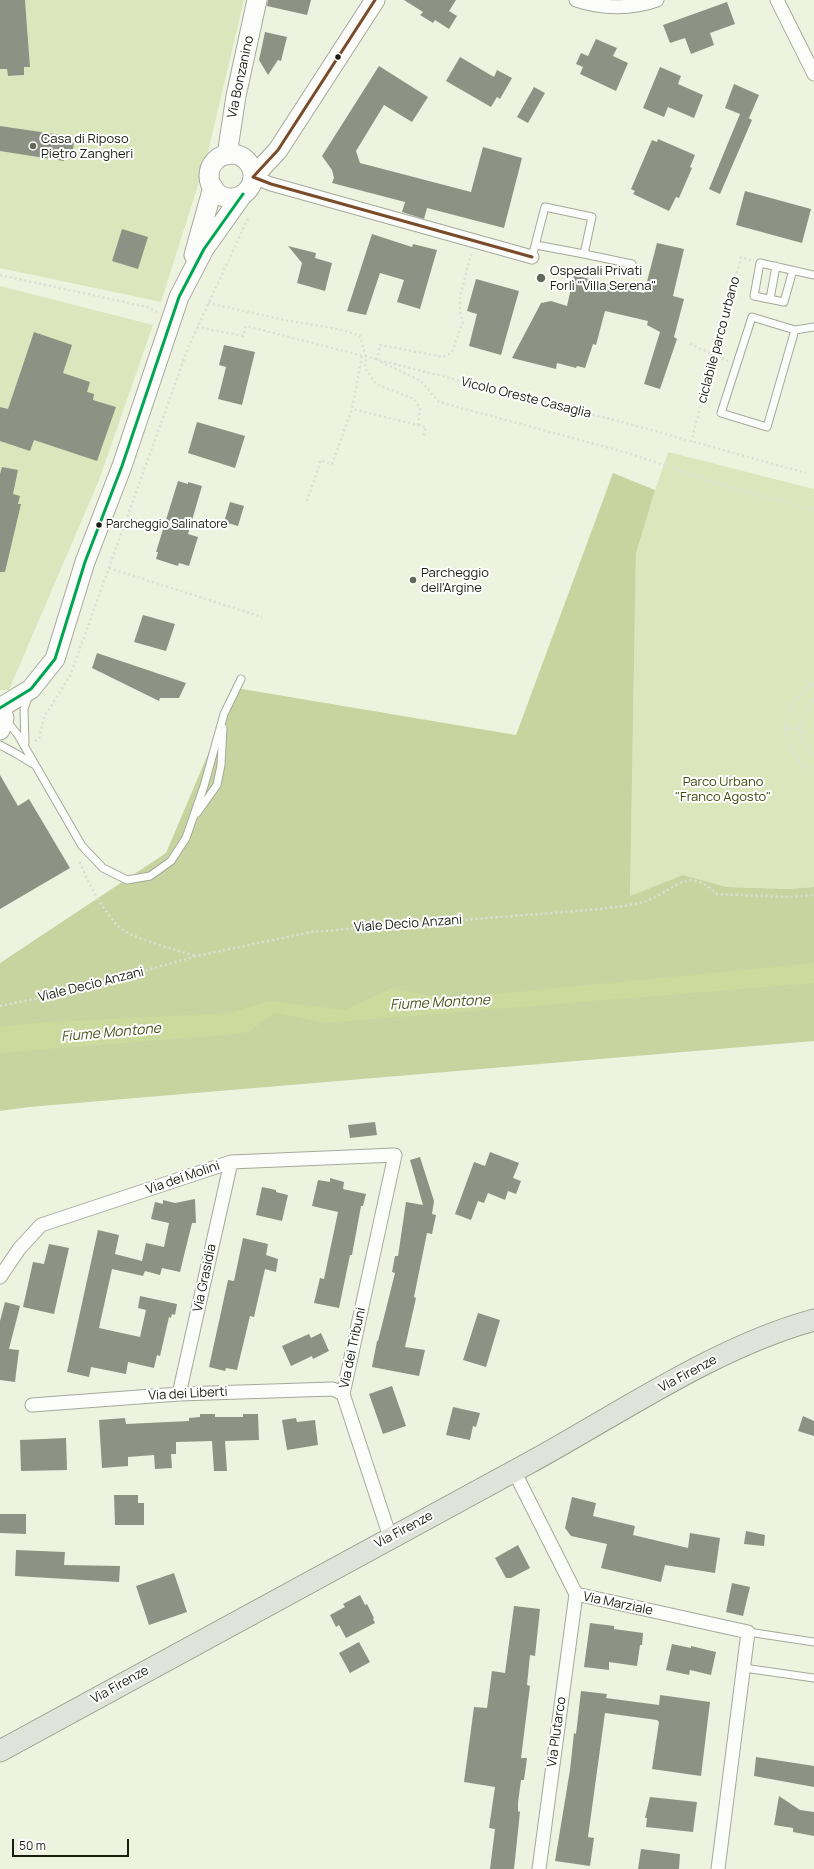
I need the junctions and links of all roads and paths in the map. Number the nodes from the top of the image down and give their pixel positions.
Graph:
1 (256, 0) edge
2 (375, 0) edge
3 (576, 0) edge
4 (657, 0) edge
5 (777, 0) edge
6 (814, 74) edge
7 (226, 155) junction
8 (253, 177) junction
9 (213, 187) junction
10 (243, 194) junction
11 (474, 240) junction
12 (534, 251) junction
13 (584, 254) junction
14 (760, 262) junction
15 (632, 264) dead end
16 (776, 266) junction
17 (793, 270) junction
18 (0, 275) edge
19 (814, 275) edge
20 (188, 279) junction
21 (770, 299) junction
22 (147, 307) dead end
23 (197, 327) junction
24 (814, 327) edge
25 (795, 330) junction
26 (690, 344) dead end
27 (364, 356) junction
28 (714, 356) junction
29 (377, 360) junction
30 (352, 409) junction
31 (418, 425) junction
32 (423, 438) dead end
33 (691, 442) junction
34 (806, 473) dead end
35 (307, 501) dead end
36 (814, 510) edge
37 (109, 568) junction
38 (262, 617) dead end
39 (241, 679) dead end
40 (814, 684) edge
41 (31, 689) junction
42 (814, 700) edge
43 (224, 714) junction
44 (1, 716) edge
45 (786, 728) junction
46 (800, 728) junction
47 (0, 745) edge
48 (25, 747) junction
49 (814, 756) edge
50 (36, 767) junction
51 (814, 772) edge
52 (192, 822) junction
53 (82, 846) junction
54 (814, 895) edge
55 (197, 956) junction
56 (0, 1006) edge
57 (395, 1155) joint
58 (230, 1162) junction
59 (0, 1277) edge
60 (814, 1320) edge
61 (179, 1394) junction
62 (343, 1394) junction
63 (32, 1405) dead end
64 (514, 1471) junction
65 (390, 1537) junction
66 (576, 1594) junction
67 (748, 1632) junction
68 (814, 1642) edge
69 (744, 1668) junction
70 (814, 1678) edge
71 (0, 1751) edge
72 (539, 1869) edge
73 (718, 1869) edge

1 - 7 main road, Via Bonzanino
2 - 8 main road
3 - 4 street
5 - 6 street
7 - 8 main road
7 - 9 main road
8 - 10 main road
8 - 11 street
9 - 10 main road
9 - 20 main road
10 - 20 main road
11 - 12 street
11 - 29 path
12 - 13 lane
12 - 13 lane
13 - 15 lane
14 - 16 lane
14 - 21 lane
14 - 28 path, ciclabile parco urbano
16 - 17 lane
16 - 21 lane
17 - 19 lane
17 - 21 lane
18 - 22 path
20 - 41 main road
23 - 27 path, Vicolo Oreste Casaglia
23 - 27 path
23 - 37 path
24 - 25 lane
25 - 25 lane
26 - 28 path
27 - 29 path, Vicolo Oreste Casaglia
27 - 30 path
27 - 31 path
28 - 33 path, ciclabile parco urbano
29 - 33 path, Vicolo Oreste Casaglia
29 - 36 path
30 - 31 path
30 - 35 path
31 - 32 path
33 - 34 path, Vicolo Oreste Casaglia
37 - 38 path
37 - 48 path
39 - 43 lane
40 - 45 path
41 - 44 main road
41 - 48 lane
42 - 46 path
43 - 52 lane
43 - 52 lane
44 - 48 lane
45 - 46 path
45 - 51 path
46 - 49 path
47 - 50 lane
48 - 50 lane
50 - 53 lane
52 - 53 lane
53 - 55 path
54 - 55 path, Viale Decio Anzani
55 - 56 path, Viale Decio Anzani
57 - 58 street, Via dei Molini
57 - 62 street, Via dei Tribuni
58 - 59 street, Via dei Molini
58 - 61 street, Via Grasidia
60 - 64 main road, Via Firenze
61 - 62 street, Via dei Liberti
61 - 63 street, Via dei Liberti
62 - 65 street, Via dei Tribuni
64 - 65 main road, Via Firenze
64 - 66 street, Via Marziale
65 - 71 main road, Via Firenze
66 - 67 street, Via Marziale
66 - 72 street, Via Plutarco
67 - 68 lane, Via Marziale
67 - 69 street
69 - 70 lane
69 - 73 street

